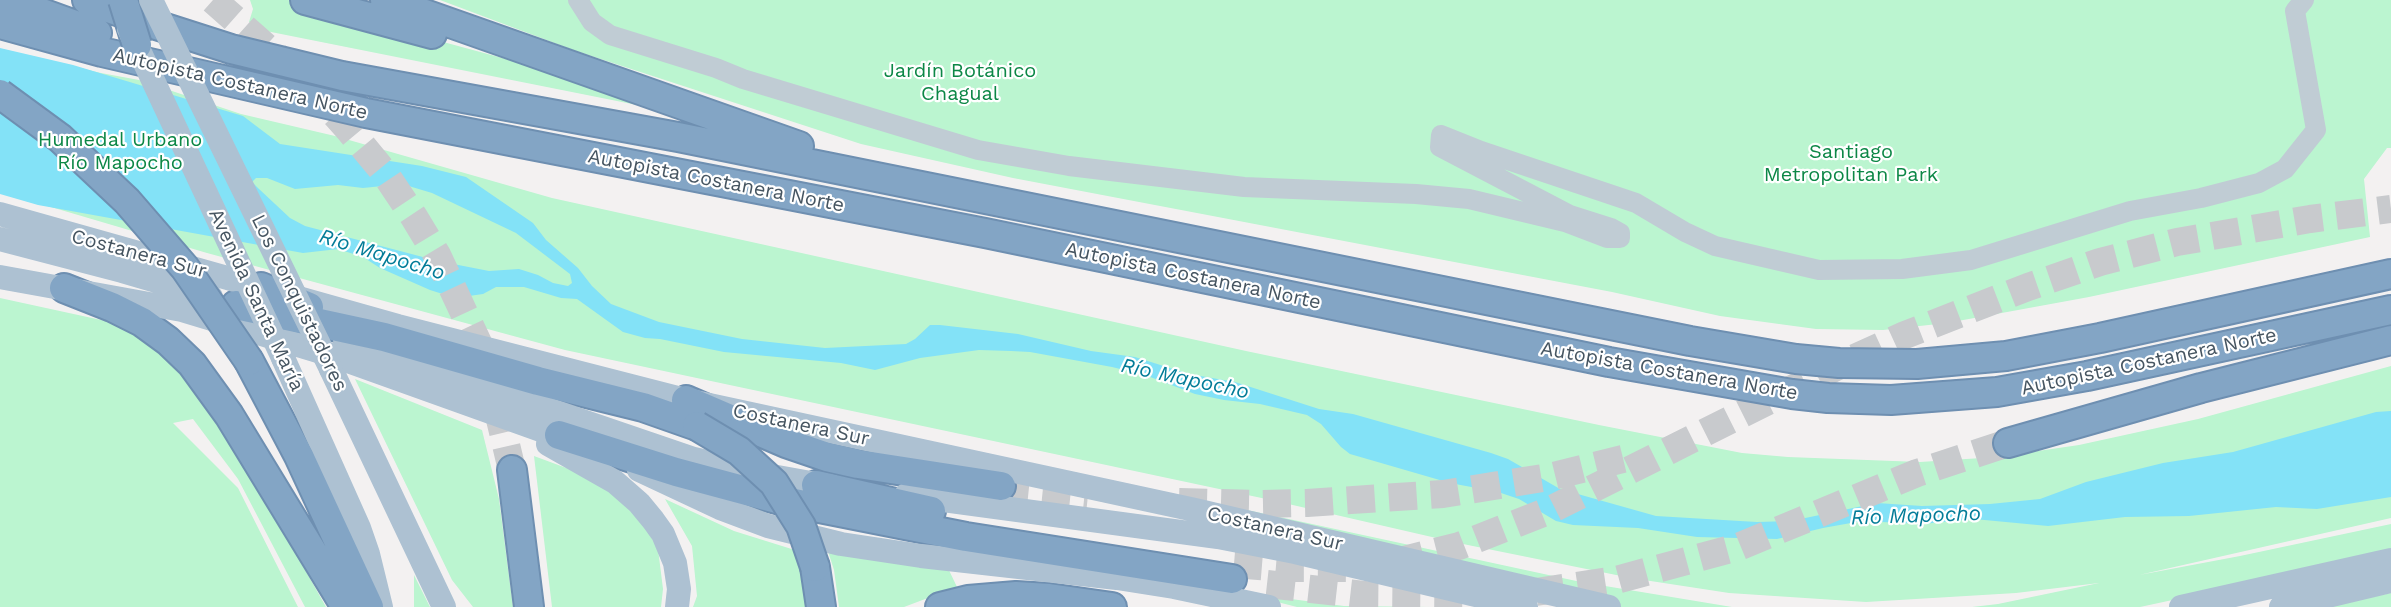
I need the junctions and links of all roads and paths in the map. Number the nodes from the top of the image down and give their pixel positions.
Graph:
1 (6, 0) edge
2 (87, 0) edge
3 (114, 0) edge
4 (123, 0) edge
5 (151, 0) edge
6 (304, 0) edge
7 (385, 0) edge
8 (578, 0) edge
9 (2304, 0) edge
10 (0, 24) edge
11 (137, 45) junction
12 (560, 62) junction
13 (204, 76) junction
14 (0, 94) edge
15 (894, 180) junction
16 (0, 214) edge
17 (0, 239) edge
18 (2391, 274) edge
19 (0, 277) edge
20 (64, 288) junction
21 (261, 288) junction
22 (236, 305) junction
23 (2391, 310) edge
24 (384, 337) junction
25 (2391, 340) edge
26 (686, 400) junction
27 (485, 411) junction
28 (559, 435) junction
29 (2008, 443) tunnel mouth
30 (512, 470) tunnel mouth
31 (816, 485) junction
32 (1001, 486) tunnel mouth
33 (2391, 560) edge
34 (2391, 581) edge
35 (433, 583) junction
36 (346, 607) edge
37 (369, 607) edge
38 (381, 607) edge
39 (444, 607) edge
40 (450, 607) edge
41 (531, 607) edge
42 (677, 607) edge
43 (820, 607) edge
44 (940, 607) edge
45 (1112, 607) edge
46 (1269, 607) tunnel mouth
47 (1526, 607) tunnel mouth
48 (1609, 607) edge
49 (2181, 607) edge
50 (2281, 607) edge

1 - 13 highway
2 - 15 highway, Autopista Costanera Norte
3 - 11 main road, Avenida Santa María, bridge
4 - 11 highway, bridge
5 - 35 main road, Los Conquistadores, bridge
6 - 12 highway
7 - 12 highway
8 - 9 street
10 - 13 highway, Autopista Costanera Norte
11 - 38 main road, Avenida Santa María, bridge
12 - 15 highway
13 - 23 highway, Autopista Costanera Norte
14 - 37 highway, bridge
15 - 18 highway, Autopista Costanera Norte
16 - 21 main road, Costanera Sur
17 - 22 main road, Costanera Sur
19 - 20 main road
20 - 27 main road
20 - 36 highway
21 - 24 highway
21 - 26 main road, Costanera Sur
22 - 24 highway
22 - 31 main road, Costanera Sur
24 - 43 highway, bridge
25 - 29 highway
26 - 32 highway
26 - 48 main road, Costanera Sur
27 - 28 main road
27 - 42 main road
28 - 31 highway
28 - 46 main road
30 - 41 highway
31 - 47 main road, Costanera Sur
33 - 49 main road
34 - 50 main road
35 - 39 main road, Los Conquistadores
35 - 40 main road
44 - 45 highway

